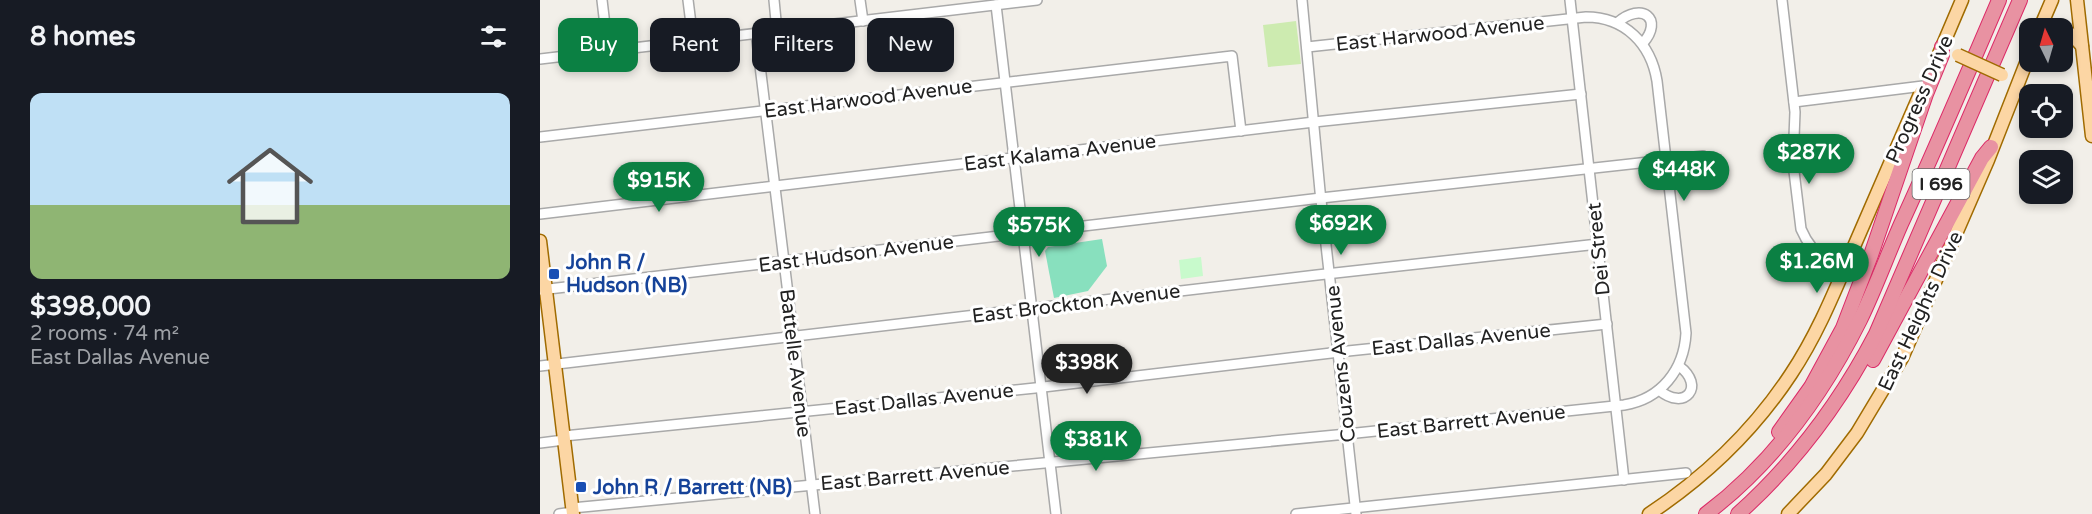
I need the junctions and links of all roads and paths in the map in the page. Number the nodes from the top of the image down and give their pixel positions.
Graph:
1 (602, 0) edge
2 (688, 0) edge
3 (774, 0) edge
4 (860, 0) edge
5 (1037, 0) edge
6 (1302, 0) edge
7 (1570, 0) edge
8 (1782, 0) edge
9 (1962, 0) edge
10 (2000, 0) edge
11 (2020, 0) edge
12 (2052, 0) edge
13 (2077, 0) edge
14 (1001, 3) edge
15 (604, 18) edge
16 (690, 18) edge
17 (776, 18) edge
18 (2044, 18) edge
19 (1572, 19) junction
20 (863, 21) junction
21 (855, 22) edge
22 (1617, 23) junction
23 (1951, 28) junction
24 (2073, 35) edge
25 (1642, 43) junction
26 (2082, 46) junction
27 (1307, 47) junction
28 (1942, 47) junction
29 (558, 57) edge
30 (540, 59) edge
31 (760, 72) edge
32 (2023, 72) edge
33 (2019, 81) junction
34 (1005, 82) junction
35 (1923, 86) junction
36 (1581, 94) junction
37 (2090, 98) edge
38 (1794, 102) junction
39 (765, 111) junction
40 (1314, 122) junction
41 (1241, 131) junction
42 (2092, 136) edge
43 (540, 137) edge
44 (1992, 147) junction
45 (1703, 156) dead end
46 (1014, 158) junction
47 (1666, 160) junction
48 (1589, 169) junction
49 (774, 186) junction
50 (1321, 198) junction
51 (540, 213) edge
52 (1023, 233) junction
53 (540, 241) edge
54 (1598, 244) junction
55 (783, 261) junction
56 (1846, 265) junction
57 (1329, 273) junction
58 (543, 290) edge
59 (1032, 308) junction
60 (1607, 324) junction
61 (792, 337) junction
62 (1338, 352) junction
63 (555, 364) junction
64 (540, 366) edge
65 (1679, 366) junction
66 (1041, 387) junction
67 (1659, 390) junction
68 (1616, 406) junction
69 (802, 412) junction
70 (1347, 434) junction
71 (564, 438) junction
72 (540, 443) edge
73 (1764, 461) junction
74 (1050, 462) junction
75 (1686, 473) dead end
76 (1624, 480) junction
77 (811, 485) junction
78 (1763, 491) junction
79 (573, 511) edge
80 (1356, 511) edge
81 (559, 514) edge
82 (814, 514) edge
83 (1056, 514) edge
84 (1296, 514) edge
85 (1649, 514) edge
86 (1706, 514) edge
87 (1738, 514) edge
88 (1788, 514) edge

1 - 15 street
2 - 16 street
3 - 17 street
4 - 20 street
5 - 14 street
6 - 27 street, Couzens Avenue
7 - 19 street, Dei Street
8 - 38 street
9 - 23 main road, Progress Drive
10 - 73 highway, I 696
11 - 78 highway, I 696
12 - 18 main road
13 - 26 main road
14 - 20 street
14 - 34 street
19 - 22 street, East Harwood Avenue
19 - 27 street, East Harwood Avenue
19 - 36 street, Dei Street
20 - 21 street
22 - 25 street
22 - 25 street
23 - 28 main road, Progress Drive
23 - 33 main road, bridge
24 - 26 main road
25 - 47 street
26 - 37 main road
27 - 40 street, Couzens Avenue
28 - 35 main road, Progress Drive
28 - 73 highway
29 - 30 street
31 - 39 street, Battelle Avenue
32 - 33 main road, East Heights Drive
33 - 44 main road, East Heights Drive
34 - 39 street, East Harwood Avenue
34 - 41 street, East Harwood Avenue
34 - 46 street
35 - 38 street
35 - 56 main road, Progress Drive
36 - 40 street, East Kalama Avenue
36 - 48 street, Dei Street
37 - 42 main road
38 - 56 street
39 - 43 street, East Harwood Avenue
39 - 49 street, Battelle Avenue
40 - 41 street, East Kalama Avenue
40 - 50 street, Couzens Avenue
41 - 46 street, East Kalama Avenue
44 - 78 highway
44 - 88 main road, East Heights Drive
45 - 47 street, East Hudson Avenue
46 - 49 street, East Kalama Avenue
46 - 52 street
47 - 48 street, East Hudson Avenue
47 - 65 street
48 - 50 street, East Hudson Avenue
48 - 54 street, Dei Street
49 - 51 street, East Kalama Avenue
49 - 55 street, Battelle Avenue
50 - 52 street, East Hudson Avenue
50 - 57 street, Couzens Avenue
52 - 55 street, East Hudson Avenue
52 - 59 street
53 - 58 main road
54 - 57 street, East Brockton Avenue
54 - 60 street, Dei Street
55 - 58 street, East Hudson Avenue
55 - 61 street, Battelle Avenue
56 - 85 main road, Progress Drive
57 - 59 street, East Brockton Avenue
57 - 62 street, Couzens Avenue
58 - 63 main road
59 - 61 street, East Brockton Avenue
59 - 66 street
60 - 62 street, East Dallas Avenue
60 - 68 street, Dei Street
61 - 63 street, East Brockton Avenue
61 - 69 street, Battelle Avenue
62 - 66 street, East Dallas Avenue
62 - 70 street, Couzens Avenue
63 - 64 street, East Brockton Avenue
63 - 71 main road
65 - 67 street
65 - 67 street
66 - 69 street, East Dallas Avenue
66 - 74 street
67 - 68 street, East Barrett Avenue
68 - 70 street, East Barrett Avenue
68 - 76 street, Dei Street
69 - 71 street, East Dallas Avenue
69 - 77 street, Battelle Avenue
70 - 74 street, East Barrett Avenue
70 - 80 street, Couzens Avenue
71 - 72 street, East Dallas Avenue
71 - 79 main road
73 - 86 highway, I 696
74 - 77 street, East Barrett Avenue
74 - 83 street
75 - 76 street
76 - 80 street
77 - 79 street, East Barrett Avenue
77 - 82 street, Battelle Avenue
78 - 87 highway, I 696
79 - 81 street, East Barrett Avenue
80 - 84 street

